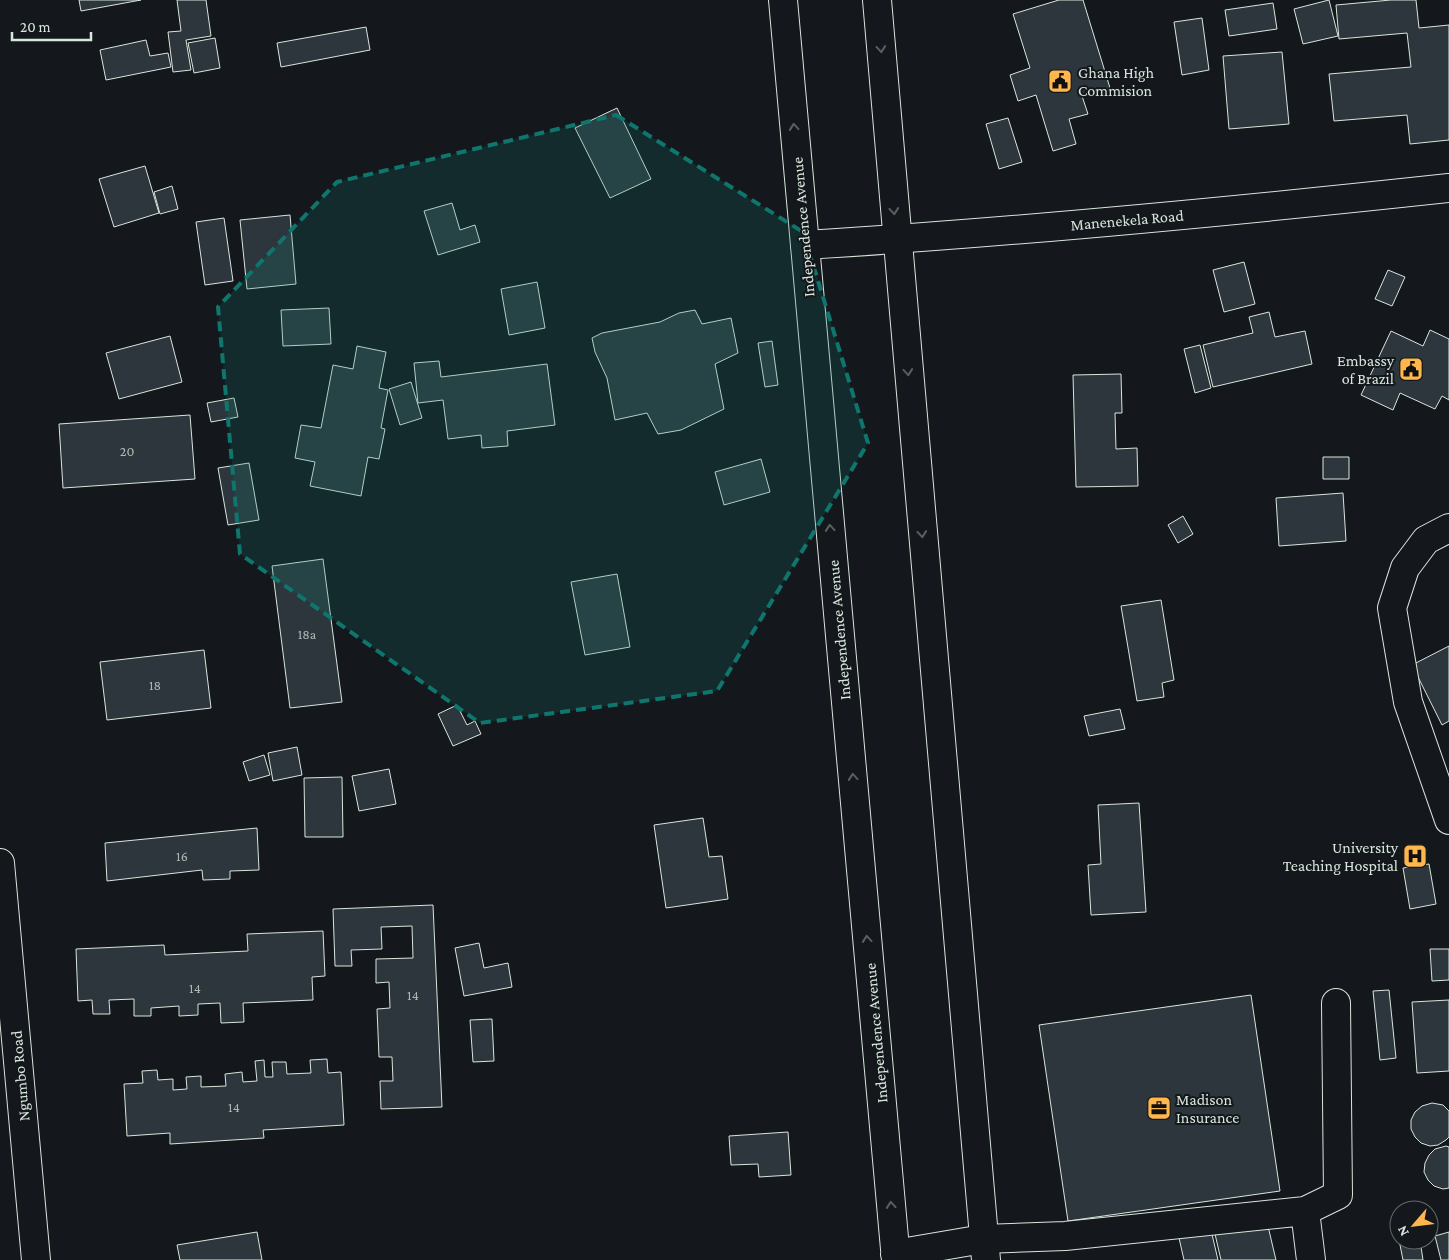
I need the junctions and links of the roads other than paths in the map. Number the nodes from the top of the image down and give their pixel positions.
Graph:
1 (783, 0) edge
2 (877, 0) edge
3 (1449, 188) edge
4 (897, 240) junction
5 (805, 245) junction
6 (1449, 528) edge
7 (1449, 820) edge
8 (0, 863) edge
9 (1336, 1003) dead end
10 (1305, 1212) junction
11 (984, 1249) edge
12 (896, 1257) edge
13 (36, 1260) edge
14 (1311, 1260) edge

5 -> 1 main road, Independence Avenue
2 -> 4 main road
3 - 4 main road, Manenekela Road
4 - 5 main road, Manenekela Road
4 -> 11 main road
12 -> 5 main road, Independence Avenue
6 - 7 main road
8 - 13 main road, Ngumbo Road
9 - 10 main road
10 - 11 main road
10 - 14 main road
11 - 12 main road

